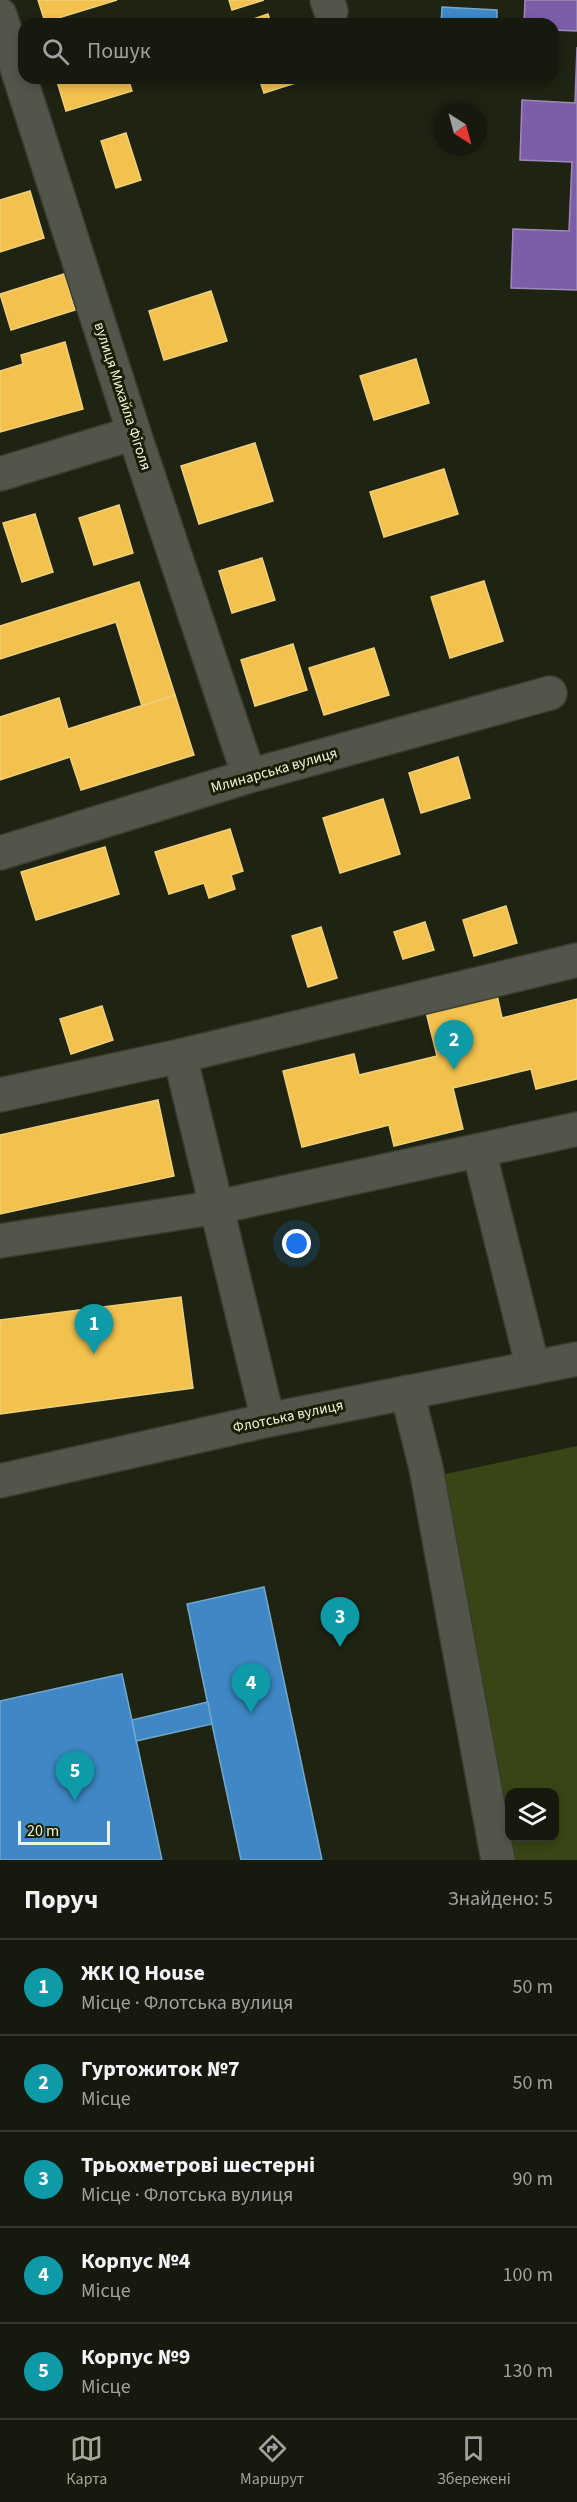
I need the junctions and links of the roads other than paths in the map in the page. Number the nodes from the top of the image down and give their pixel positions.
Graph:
1 (0, 15) edge
2 (18, 71) edge
3 (22, 84) edge
4 (134, 433) junction
5 (0, 474) edge
6 (550, 693) dead end
7 (249, 776) junction
8 (0, 853) edge
9 (577, 960) edge
10 (180, 1056) junction
11 (0, 1095) edge
12 (577, 1129) edge
13 (479, 1151) junction
14 (218, 1207) junction
15 (0, 1241) edge
16 (577, 1359) edge
17 (533, 1368) junction
18 (407, 1392) junction
19 (268, 1420) junction
20 (0, 1481) edge
21 (498, 1860) edge

1 - 2 street, вулиця Михайла Фіголя
3 - 4 street, вулиця Михайла Фіголя
4 - 5 street
4 - 7 street, вулиця Михайла Фіголя
6 - 7 street, Млинарська вулиця
7 - 8 street, Млинарська вулиця
9 - 10 street
10 - 11 street
10 - 14 street
12 - 13 street
13 - 14 street
13 - 17 street
14 - 15 street
14 - 19 street
16 - 17 street, Флотська вулиця
17 - 18 street, Флотська вулиця
18 - 19 street, Флотська вулиця
18 - 21 street
19 - 20 street, Флотська вулиця

